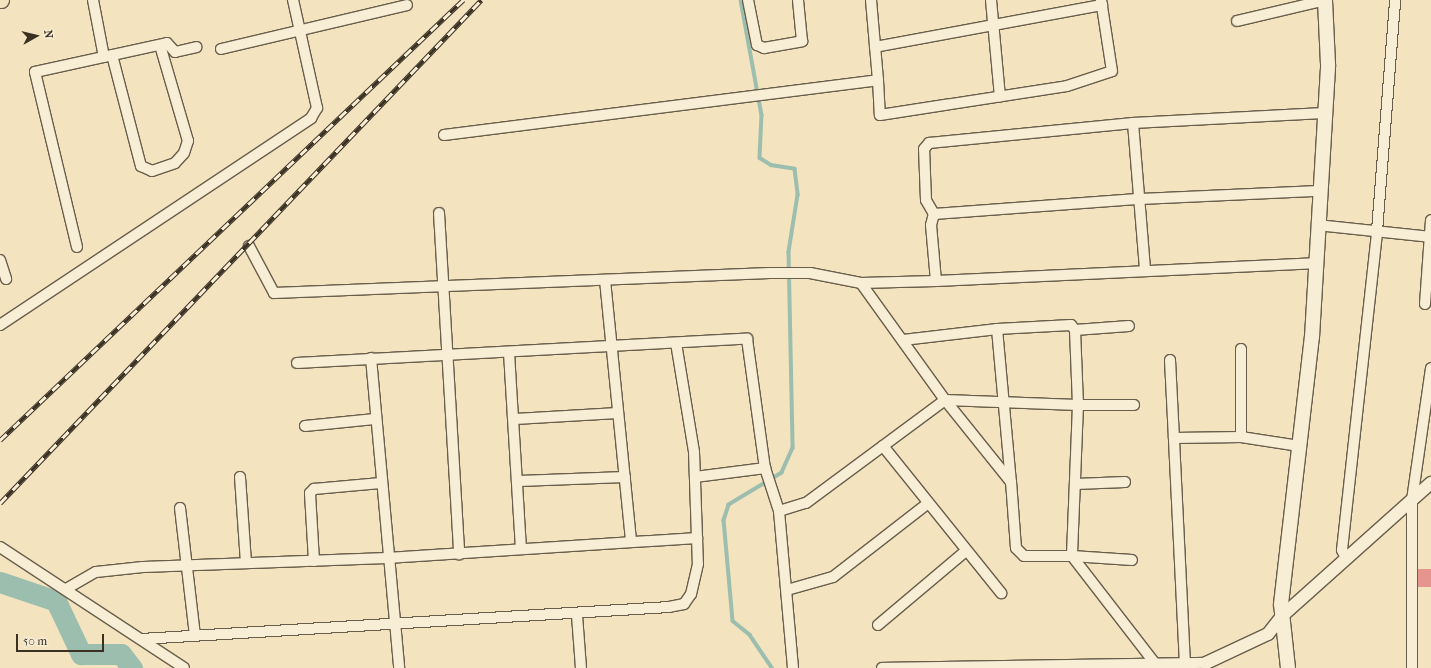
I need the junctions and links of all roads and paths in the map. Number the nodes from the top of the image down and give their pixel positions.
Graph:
1 (93, 0) edge
2 (293, 0) edge
3 (748, 0) edge
4 (798, 0) edge
5 (871, 0) edge
6 (991, 0) edge
7 (1325, 0) edge
8 (1395, 0) edge
9 (1101, 2) edge
10 (407, 5) dead end
11 (1237, 21) dead end
12 (996, 24) junction
13 (299, 29) junction
14 (160, 45) junction
15 (196, 47) dead end
16 (875, 47) junction
17 (221, 49) dead end
18 (108, 56) junction
19 (878, 80) junction
20 (1000, 96) junction
21 (1324, 113) junction
22 (1133, 123) junction
23 (444, 135) dead end
24 (1319, 191) junction
25 (1140, 199) junction
26 (439, 213) dead end
27 (934, 214) junction
28 (1431, 220) edge
29 (1317, 225) junction
30 (1377, 231) junction
31 (1430, 236) edge
32 (249, 246) dead end
33 (77, 247) dead end
34 (0, 260) edge
35 (1315, 264) junction
36 (1145, 270) junction
37 (6, 278) dead end
38 (605, 280) junction
39 (936, 281) junction
40 (861, 283) junction
41 (442, 286) junction
42 (1425, 304) dead end
43 (0, 325) edge
44 (1129, 326) dead end
45 (997, 329) junction
46 (1075, 330) junction
47 (903, 340) junction
48 (676, 343) junction
49 (610, 347) junction
50 (1241, 349) dead end
51 (509, 353) junction
52 (445, 354) junction
53 (371, 358) junction
54 (1170, 360) dead end
55 (297, 363) dead end
56 (1431, 368) edge
57 (945, 400) junction
58 (1005, 401) junction
59 (1134, 404) dead end
60 (1078, 405) junction
61 (618, 413) junction
62 (376, 419) junction
63 (515, 419) junction
64 (305, 426) dead end
65 (1241, 437) junction
66 (1174, 438) junction
67 (883, 446) junction
68 (1299, 446) junction
69 (765, 468) junction
70 (240, 477) dead end
71 (625, 477) junction
72 (695, 477) junction
73 (519, 481) junction
74 (1011, 482) junction
75 (1125, 482) dead end
76 (381, 483) junction
77 (1431, 483) edge
78 (1076, 484) junction
79 (1412, 500) junction
80 (927, 504) junction
81 (180, 508) dead end
82 (780, 511) junction
83 (697, 538) junction
84 (631, 542) junction
85 (0, 547) edge
86 (521, 549) junction
87 (966, 551) junction
88 (459, 554) junction
89 (1072, 556) junction
90 (387, 558) junction
91 (1346, 558) junction
92 (1132, 560) dead end
93 (314, 561) junction
94 (246, 563) junction
95 (186, 566) junction
96 (66, 589) junction
97 (787, 590) junction
98 (1001, 593) dead end
99 (576, 615) junction
100 (1282, 616) junction
101 (878, 624) dead end
102 (394, 625) junction
103 (195, 636) junction
104 (142, 638) junction
105 (1185, 665) junction
106 (1157, 666) junction
107 (1202, 666) edge
108 (184, 668) edge
109 (399, 668) edge
110 (580, 668) edge
111 (793, 668) edge
112 (882, 668) edge
113 (1288, 668) edge
114 (1412, 668) edge

1 - 18 street
2 - 13 street
3 - 4 street
5 - 16 street
6 - 12 street
7 - 11 street
7 - 21 main road
8 - 30 street
9 - 12 street
9 - 20 street
10 - 13 street
12 - 16 street
12 - 20 street
13 - 17 street
13 - 43 street
14 - 15 street
14 - 18 street
14 - 18 street
16 - 19 street
18 - 33 street
19 - 20 street
19 - 23 street
21 - 22 street
21 - 24 main road
22 - 25 street
22 - 27 street
24 - 25 street
24 - 29 main road
25 - 27 street
25 - 36 street
26 - 41 street
27 - 39 street
28 - 31 street
29 - 30 street
29 - 35 main road
30 - 31 street
30 - 91 street
31 - 42 street
32 - 41 street
34 - 37 street
35 - 36 street
35 - 68 main road
36 - 39 street
38 - 40 street
38 - 41 street
38 - 49 street
39 - 40 street
40 - 47 street
41 - 52 street
44 - 46 street
45 - 46 street
45 - 47 street
45 - 58 street
46 - 60 street
47 - 57 street
48 - 49 street
48 - 69 street
48 - 72 street
49 - 51 street
49 - 61 street
50 - 65 street
51 - 52 street
51 - 63 street
52 - 53 street
52 - 88 street
53 - 55 street
53 - 62 street
54 - 66 street
56 - 79 street
57 - 58 street
57 - 67 street
57 - 74 street
58 - 60 street
58 - 74 street
59 - 60 street
60 - 78 street
61 - 63 street
61 - 71 street
62 - 64 street
62 - 76 street
63 - 73 street
65 - 66 street
65 - 68 street
66 - 105 street
67 - 80 street
67 - 82 street
68 - 100 main road
69 - 72 street
69 - 82 street
70 - 94 street
71 - 73 street
71 - 84 street
72 - 83 street
73 - 86 street
74 - 89 street
75 - 78 street
76 - 90 street
76 - 93 street
77 - 79 street
78 - 89 street
79 - 91 street
79 - 114 street
80 - 87 street
80 - 97 street
81 - 95 street
82 - 97 street
83 - 84 street
83 - 99 street
84 - 86 street
85 - 96 street
86 - 88 street
87 - 98 street
87 - 101 street
88 - 90 street
89 - 92 street
89 - 106 street
90 - 93 street
90 - 102 street
91 - 100 street
93 - 94 street
94 - 95 street
95 - 96 street
95 - 103 street
96 - 104 street
97 - 111 street
99 - 102 street
99 - 110 street
100 - 107 street
100 - 113 main road
102 - 103 street
102 - 109 street
103 - 104 street
104 - 108 street
105 - 106 street
105 - 107 street
106 - 112 street

